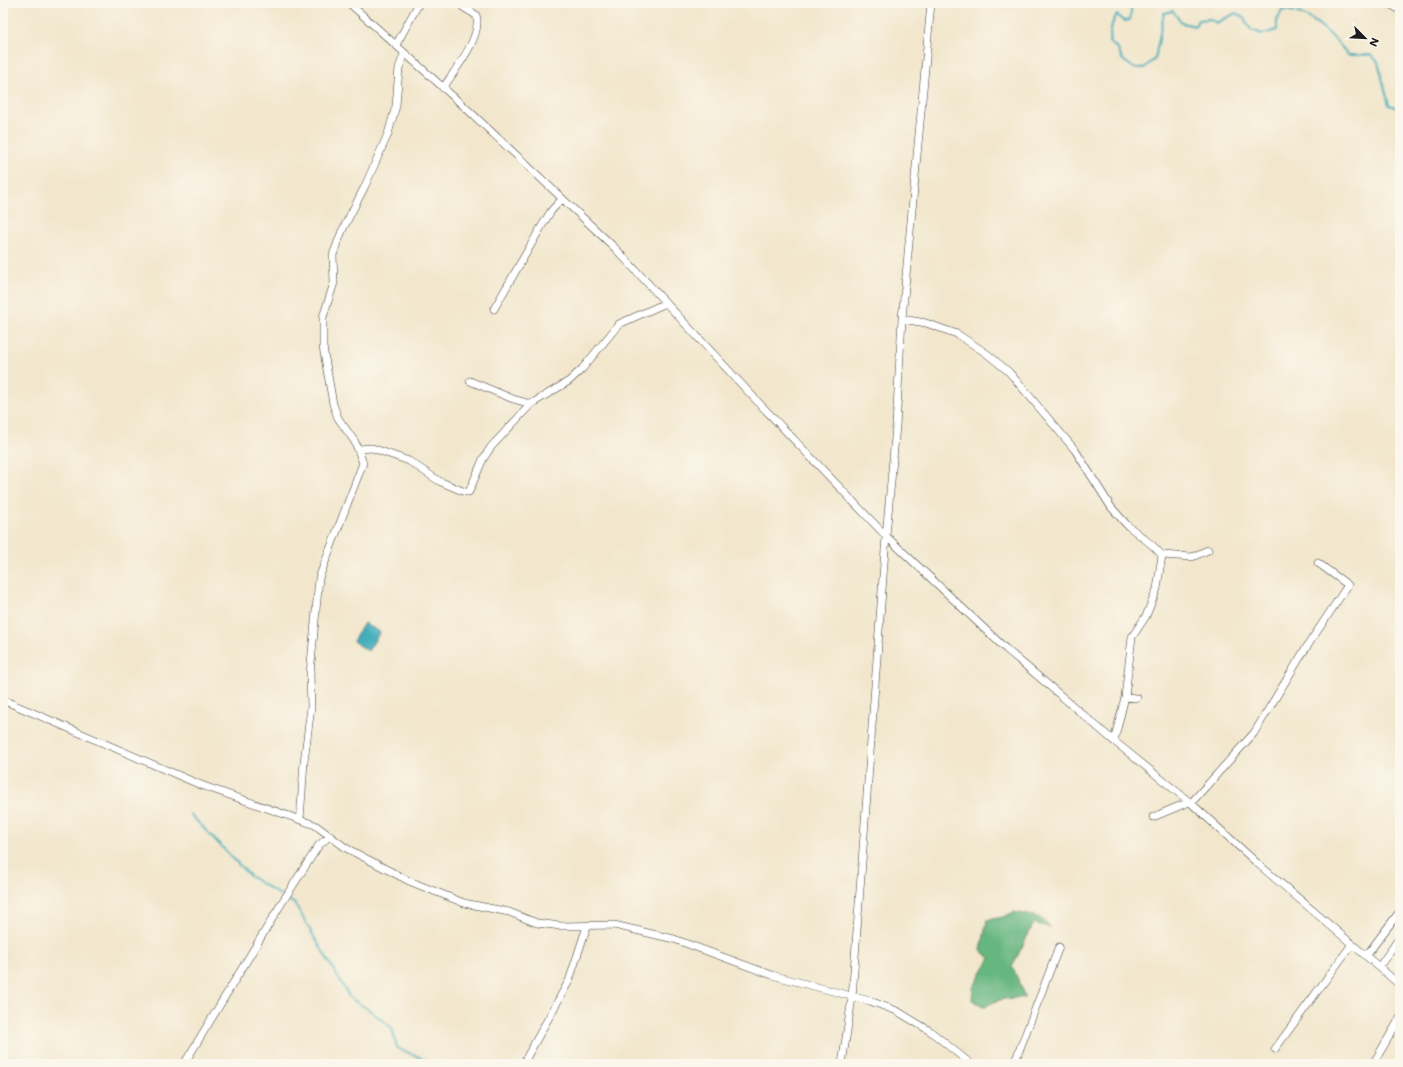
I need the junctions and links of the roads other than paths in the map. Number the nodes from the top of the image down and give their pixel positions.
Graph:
1 (419, 3) edge
2 (931, 3) edge
3 (1388, 3) edge
4 (353, 5) edge
5 (463, 7) dead end
6 (1400, 10) edge
7 (396, 45) junction
8 (404, 54) junction
9 (443, 88) junction
10 (562, 199) junction
11 (666, 302) junction
12 (494, 309) dead end
13 (902, 319) junction
14 (470, 381) dead end
15 (532, 404) junction
16 (358, 450) junction
17 (886, 536) junction
18 (1208, 550) dead end
19 (1162, 554) junction
20 (1318, 563) dead end
21 (1126, 697) junction
22 (1137, 698) dead end
23 (3, 700) edge
24 (1114, 741) junction
25 (1190, 803) junction
26 (1153, 817) dead end
27 (300, 820) junction
28 (330, 836) junction
29 (1400, 911) edge
30 (587, 926) junction
31 (1400, 937) edge
32 (1352, 944) junction
33 (1060, 948) dead end
34 (1366, 956) junction
35 (1379, 967) junction
36 (1400, 985) edge
37 (852, 998) junction
38 (1400, 1018) edge
39 (1275, 1049) dead end
40 (184, 1064) edge
41 (523, 1064) edge
42 (842, 1064) edge
43 (971, 1064) edge
44 (1014, 1064) edge
45 (1373, 1064) edge

1 - 7 street
2 - 13 street
3 - 6 street
4 - 7 street
5 - 9 street
7 - 8 street
8 - 9 street
8 - 16 street
9 - 10 street
10 - 11 street
10 - 12 street
11 - 15 street
11 - 17 street
13 - 17 street
13 - 19 street
14 - 15 street
15 - 16 street
16 - 27 street
17 - 24 street
17 - 37 street
18 - 19 street
19 - 21 street
20 - 25 street
21 - 22 street
21 - 24 street
23 - 27 street
24 - 25 street
25 - 26 street
25 - 32 street
27 - 28 street
28 - 30 street
28 - 40 street
29 - 34 street
30 - 37 street
30 - 41 street
31 - 35 street
32 - 34 street
32 - 39 street
33 - 44 street
34 - 35 street
35 - 36 street
37 - 42 street
37 - 43 street
38 - 45 street

